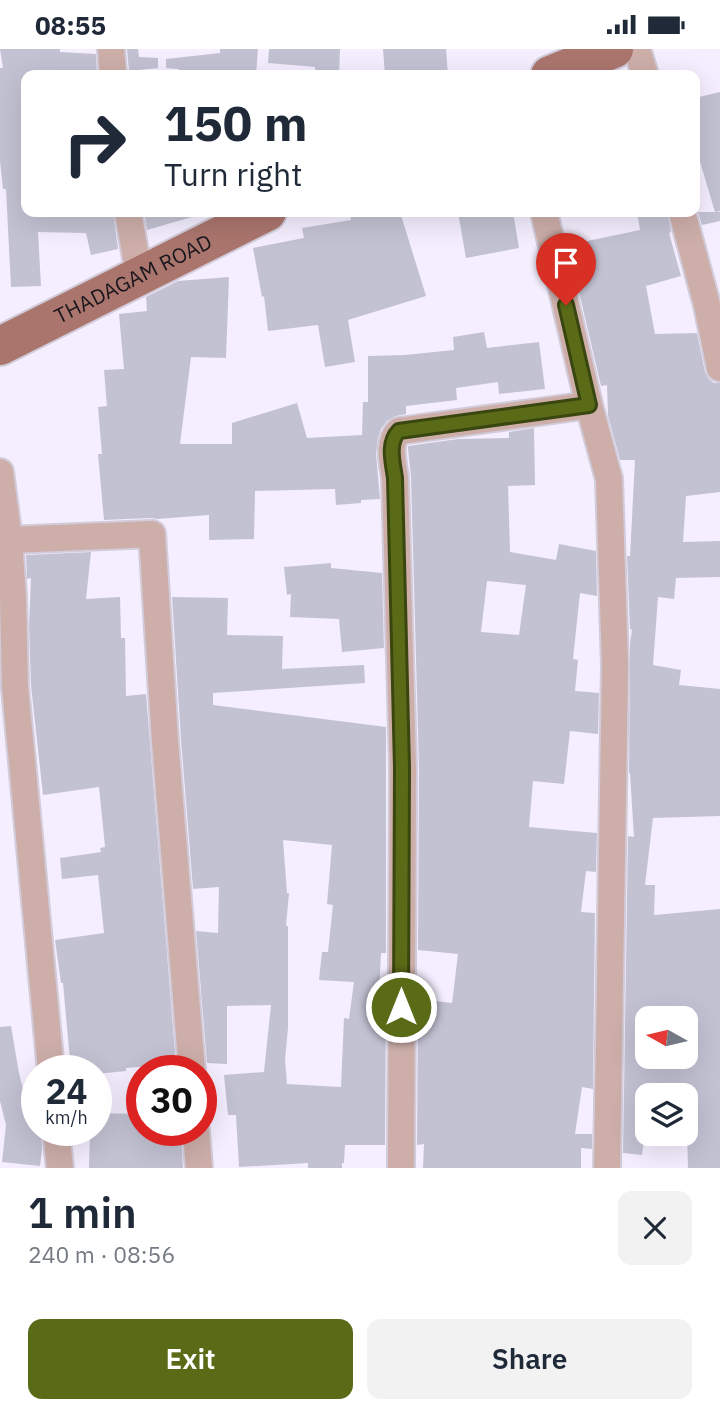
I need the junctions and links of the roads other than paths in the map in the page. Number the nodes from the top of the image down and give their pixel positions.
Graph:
1 (111, 49) edge
2 (614, 49) edge
3 (636, 49) edge
4 (555, 65) edge
5 (113, 70) edge
6 (643, 70) edge
7 (129, 217) edge
8 (257, 217) edge
9 (545, 217) edge
10 (683, 217) edge
11 (139, 275) junction
12 (0, 346) edge
13 (720, 368) edge
14 (589, 405) junction
15 (0, 472) edge
16 (9, 540) junction
17 (50, 1055) edge
18 (191, 1055) edge
19 (58, 1146) edge
20 (197, 1146) edge
21 (60, 1168) edge
22 (199, 1168) edge
23 (401, 1168) edge
24 (607, 1168) edge

1 - 5 street
2 - 4 main road
3 - 6 street
7 - 11 street
8 - 11 main road, THADAGAM ROAD
9 - 14 street
10 - 13 street
11 - 12 main road, THADAGAM ROAD
14 - 23 street
14 - 24 street
15 - 16 street
16 - 17 street
16 - 18 street
19 - 21 street
20 - 22 street

